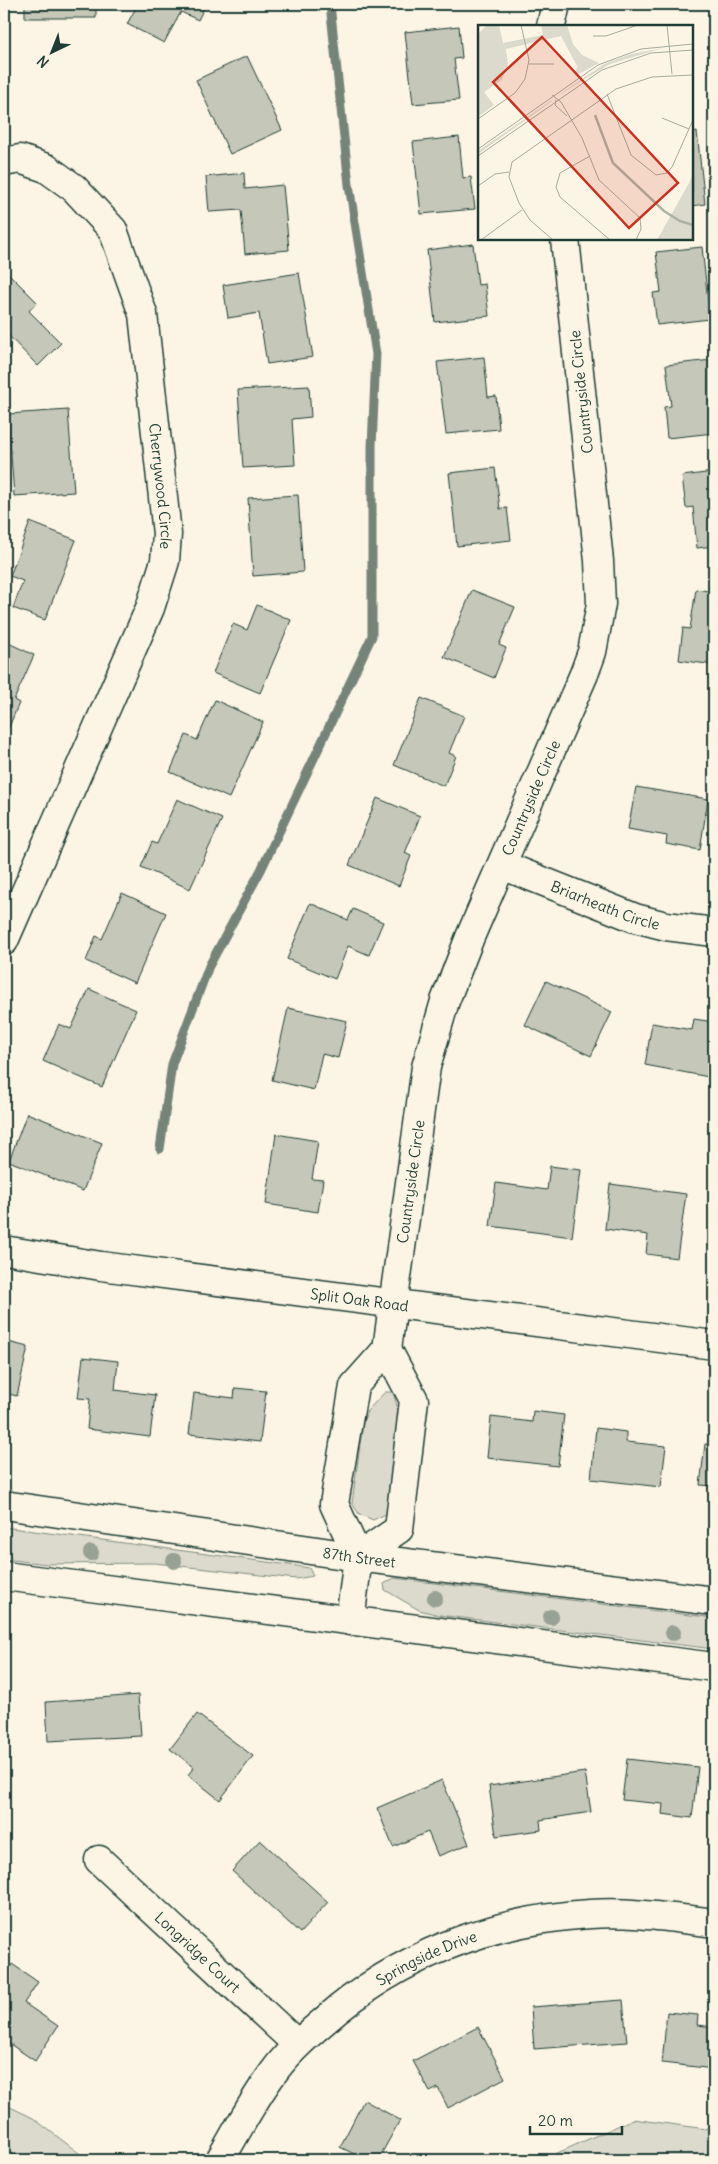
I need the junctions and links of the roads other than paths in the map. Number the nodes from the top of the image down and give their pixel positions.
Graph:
1 (556, 4) edge
2 (551, 25) edge
3 (4, 162) edge
4 (566, 240) edge
5 (502, 865) junction
6 (714, 932) edge
7 (4, 941) edge
8 (4, 1250) edge
9 (394, 1304) junction
10 (714, 1345) edge
11 (387, 1349) junction
12 (4, 1505) edge
13 (358, 1557) junction
14 (4, 1576) edge
15 (714, 1601) edge
16 (350, 1621) junction
17 (714, 1667) edge
18 (99, 1860) dead end
19 (714, 1923) edge
20 (298, 2044) junction
21 (220, 2160) edge

1 - 2 street
3 - 7 street, Cherrywood Circle
4 - 5 street, Countryside Circle
5 - 6 street, Briarheath Circle
5 - 9 street, Countryside Circle
8 - 9 street, Split Oak Road
9 - 10 street, Split Oak Road
9 - 11 street, Countryside Circle
11 - 13 street
11 - 13 street
12 - 13 street, 87th Street
13 - 15 street, 87th Street
13 - 16 street
14 - 16 street
16 - 17 street
18 - 20 street, Longridge Court
19 - 20 street, Springside Drive
20 - 21 street, Springside Drive

